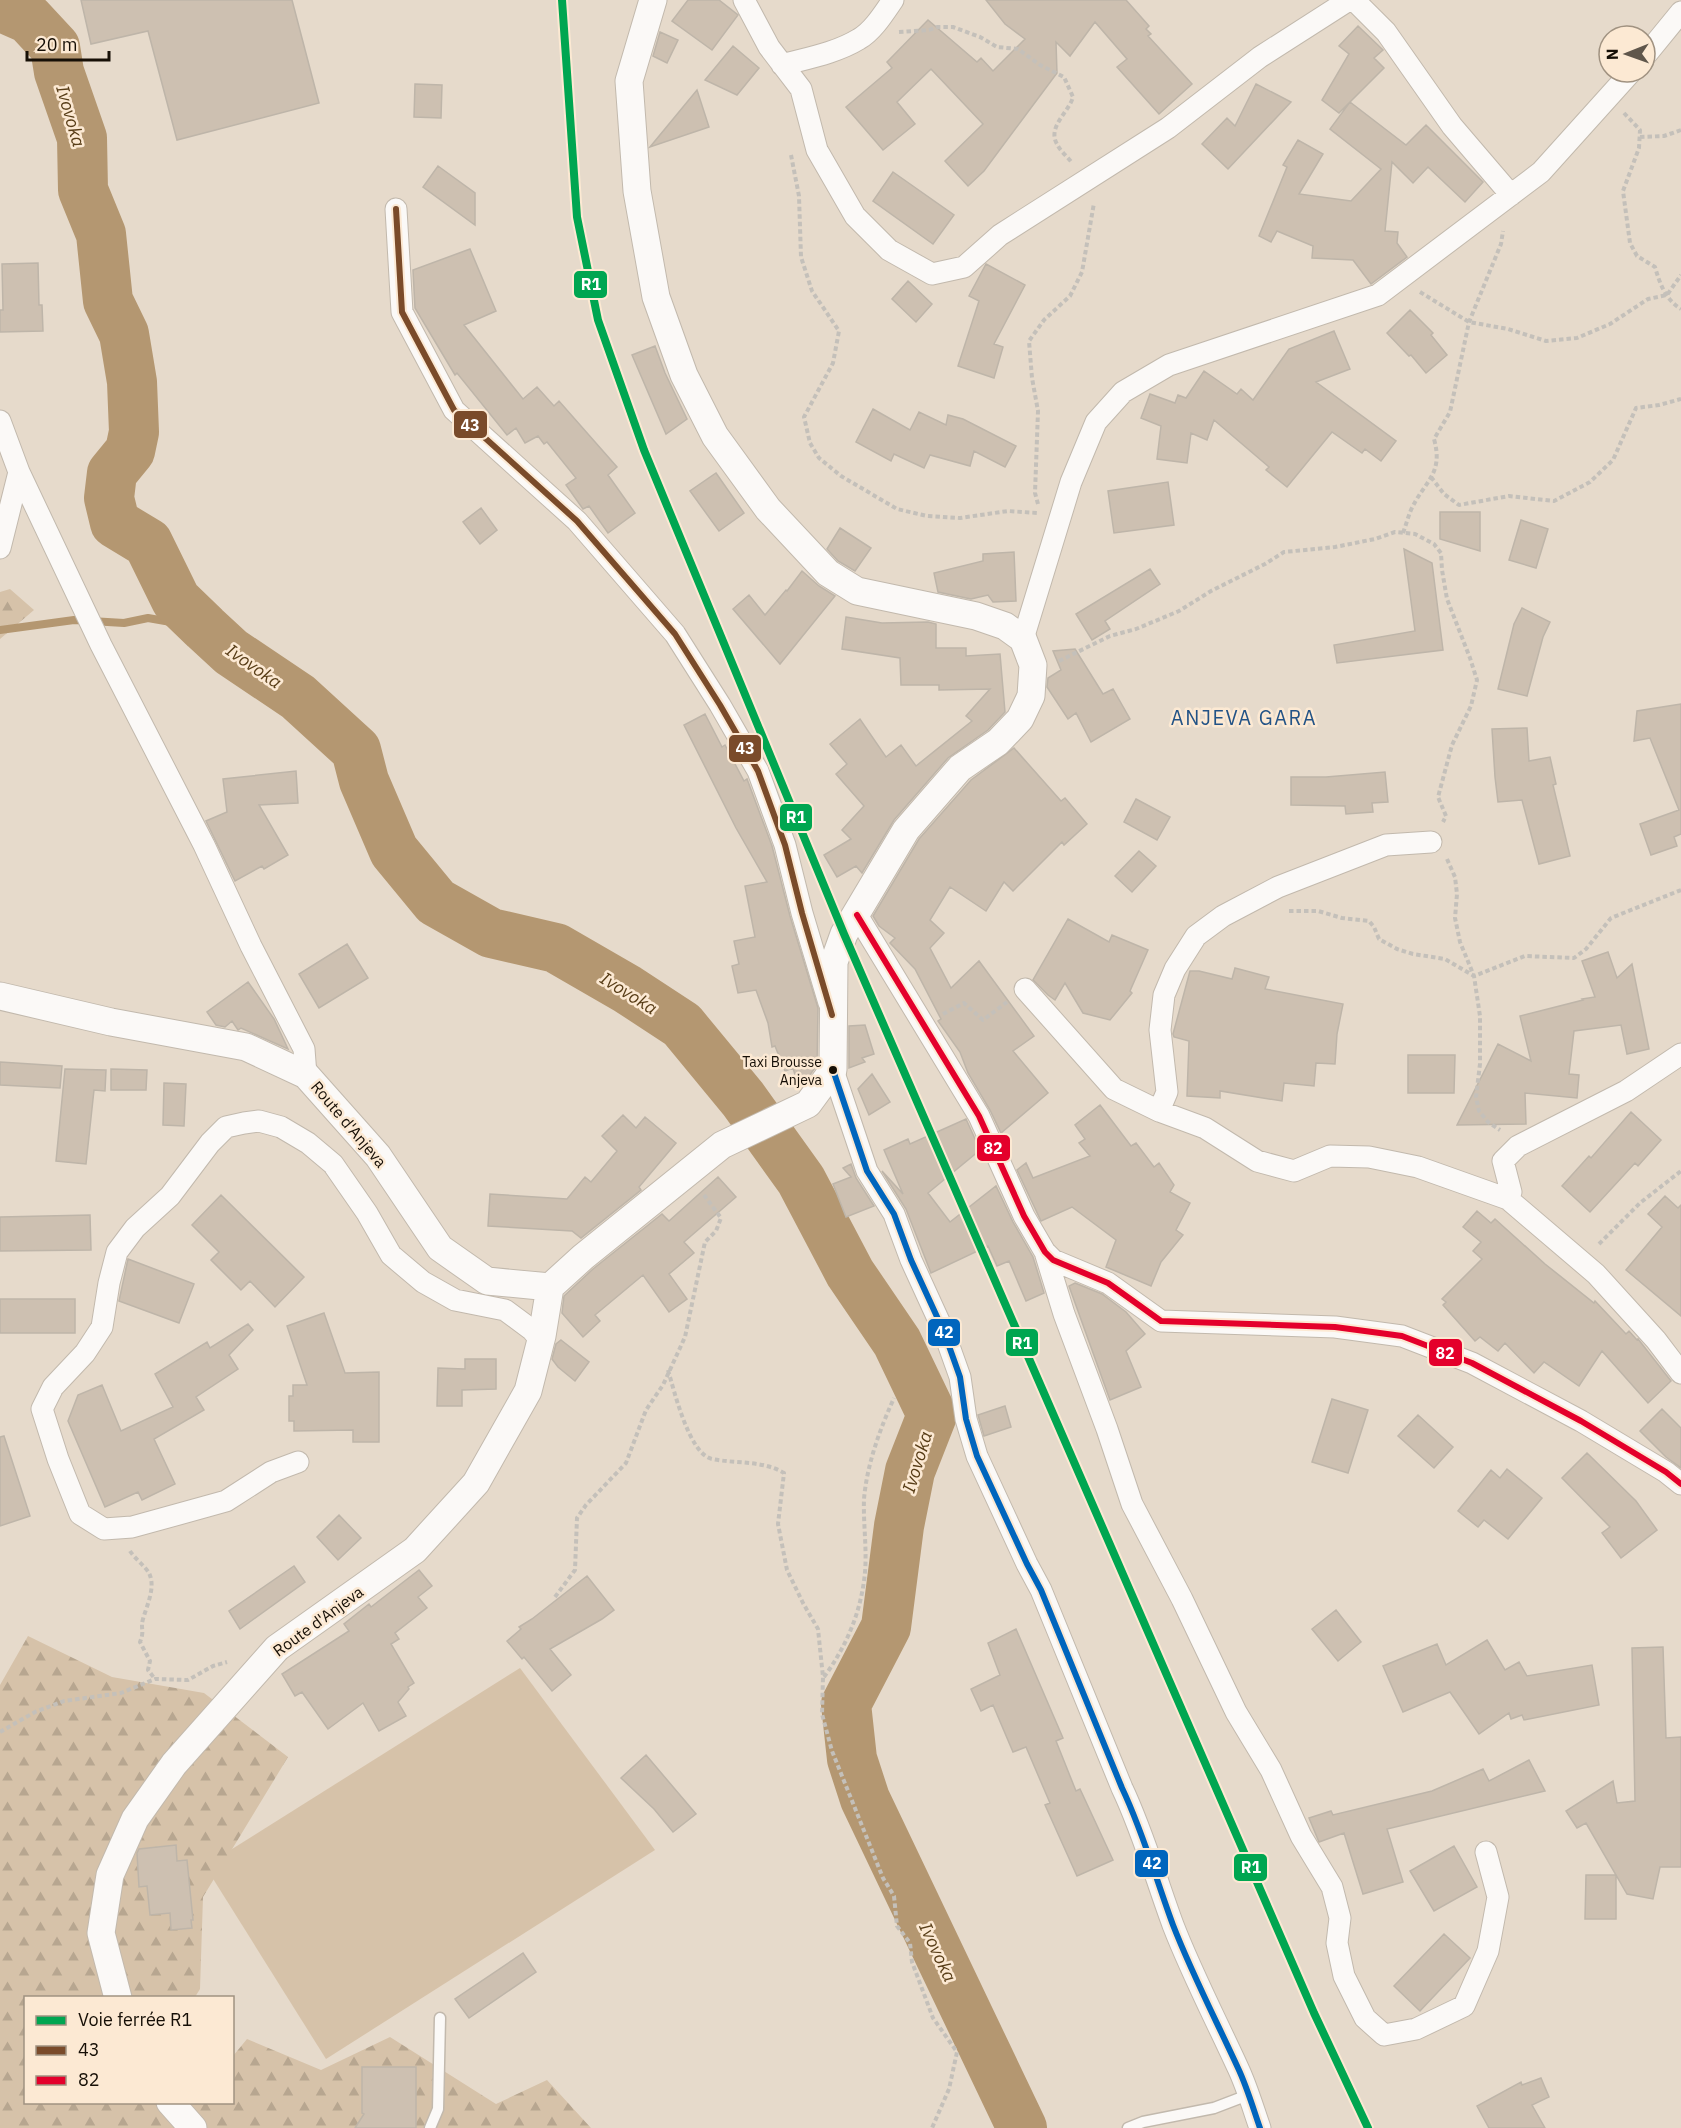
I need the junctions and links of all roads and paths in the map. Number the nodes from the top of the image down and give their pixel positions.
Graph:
1 (653, 0) edge
2 (744, 0) edge
3 (893, 0) edge
4 (1348, 0) edge
5 (1354, 0) edge
6 (1681, 12) edge
7 (1657, 41) edge
8 (782, 65) junction
9 (1621, 84) edge
10 (1611, 97) junction
11 (1681, 130) edge
12 (1640, 137) junction
13 (791, 152) dead end
14 (1511, 195) junction
15 (396, 209) dead end
16 (1681, 275) edge
17 (1400, 278) junction
18 (1666, 295) junction
19 (1681, 309) edge
20 (1469, 322) junction
21 (1681, 399) edge
22 (0, 421) edge
23 (19, 471) junction
24 (1431, 477) junction
25 (1042, 513) dead end
26 (1403, 533) junction
27 (0, 548) edge
28 (1023, 639) junction
29 (1032, 665) junction
30 (1431, 842) junction
31 (1681, 890) edge
32 (1247, 903) junction
33 (857, 915) junction
34 (1474, 976) junction
35 (1025, 989) joint
36 (0, 996) edge
37 (832, 1015) junction
38 (922, 1025) junction
39 (1681, 1054) edge
40 (833, 1070) junction
41 (306, 1075) junction
42 (1158, 1111) junction
43 (1518, 1146) junction
44 (1681, 1171) edge
45 (687, 1174) junction
46 (1508, 1199) junction
47 (1045, 1252) junction
48 (1582, 1262) junction
49 (550, 1287) junction
50 (541, 1341) junction
51 (668, 1370) junction
52 (1681, 1372) edge
53 (894, 1398) dead end
54 (298, 1462) dead end
55 (1681, 1484) edge
56 (132, 1527) junction
57 (555, 1597) dead end
58 (232, 1660) dead end
59 (823, 1677) junction
60 (155, 1679) junction
61 (0, 1732) edge
62 (1486, 1852) dead end
63 (117, 1996) edge
64 (440, 2018) dead end
65 (1248, 2095) junction
66 (171, 2104) edge
67 (193, 2128) edge
68 (430, 2128) edge
69 (932, 2128) edge
70 (1128, 2128) edge
71 (1260, 2128) edge

1 - 28 street
2 - 8 street
3 - 8 street
4 - 8 street
5 - 14 street
6 - 7 street
9 - 10 street
10 - 12 path
10 - 14 street
11 - 12 path
12 - 18 path
13 - 25 path
14 - 17 street
14 - 20 path
15 - 37 street
16 - 18 path
17 - 20 path
17 - 28 street
18 - 19 path
18 - 20 path
20 - 24 path
21 - 24 path
22 - 23 street
23 - 27 street
23 - 41 street
24 - 26 path
26 - 29 path
26 - 30 path
28 - 29 street
29 - 33 street
30 - 32 street
30 - 34 path
31 - 34 path
32 - 34 path
32 - 42 street
33 - 37 street
33 - 38 street
34 - 43 path
35 - 38 path
35 - 42 street
36 - 41 street, Route d'Anjeva
37 - 40 street
38 - 47 street
39 - 43 street
40 - 45 street
40 - 65 street
41 - 49 street, Route d'Anjeva
42 - 46 street
43 - 46 street
44 - 48 path
45 - 49 street
45 - 51 path
46 - 48 street
47 - 55 street
47 - 62 street
48 - 52 street
49 - 50 street, Route d'Anjeva
50 - 56 street
50 - 63 street, Route d'Anjeva
51 - 57 path
51 - 59 path
53 - 59 path
54 - 56 street
56 - 60 path
58 - 60 path
59 - 69 path
60 - 61 path
64 - 68 lane
65 - 70 lane
65 - 71 street
66 - 67 street

